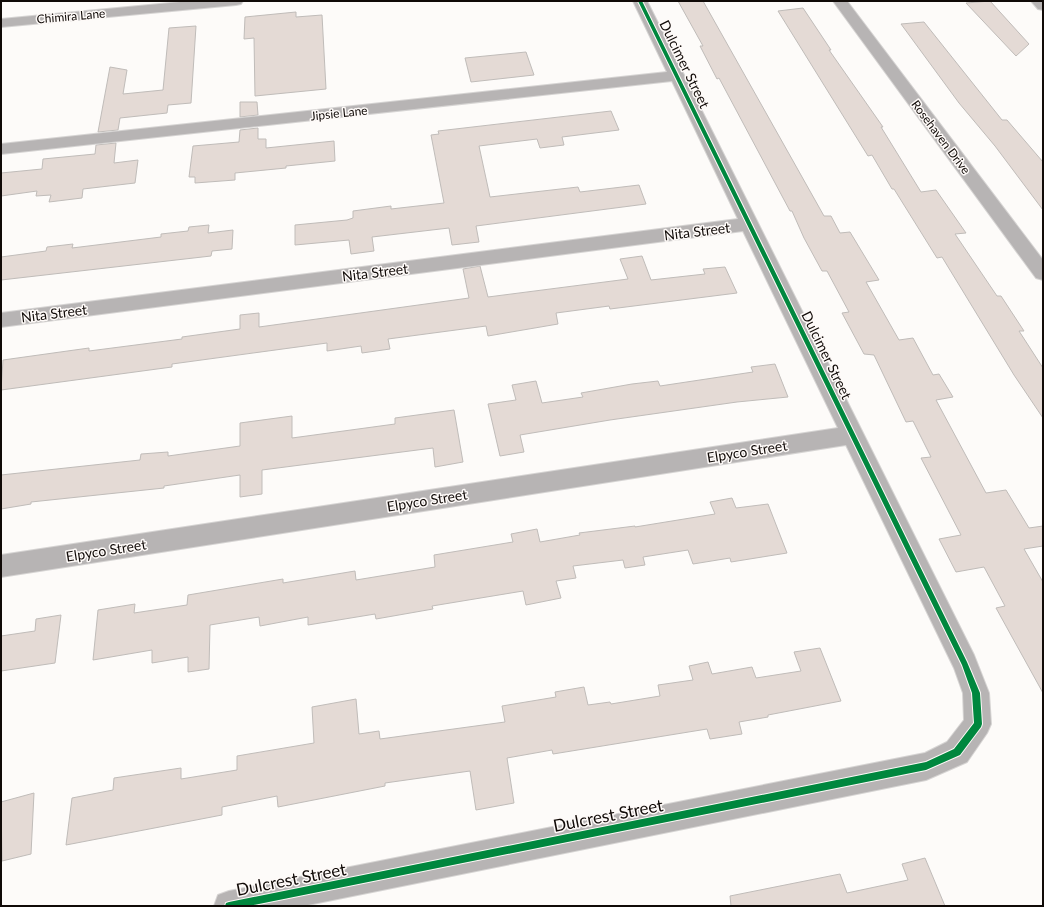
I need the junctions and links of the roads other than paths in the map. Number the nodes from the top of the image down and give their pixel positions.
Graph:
1 (236, 1) edge
2 (640, 1) edge
3 (840, 1) edge
4 (1038, 1) edge
5 (1043, 6) edge
6 (1, 23) edge
7 (678, 76) junction
8 (1, 149) edge
9 (750, 224) junction
10 (1043, 273) edge
11 (1, 320) edge
12 (852, 435) junction
13 (1, 566) edge
14 (978, 724) joint
15 (229, 906) edge

1 - 6 street, Chimira Lane
2 - 7 street, Dulcimer Street
3 - 10 street, Rosehaven Drive
4 - 5 street
7 - 8 street, Jipsie Lane
7 - 9 street, Dulcimer Street
9 - 11 street, Nita Street
9 - 12 street, Dulcimer Street
12 - 13 street, Elpyco Street
12 - 14 street, Dulcimer Street
14 - 15 street, Dulcrest Street

